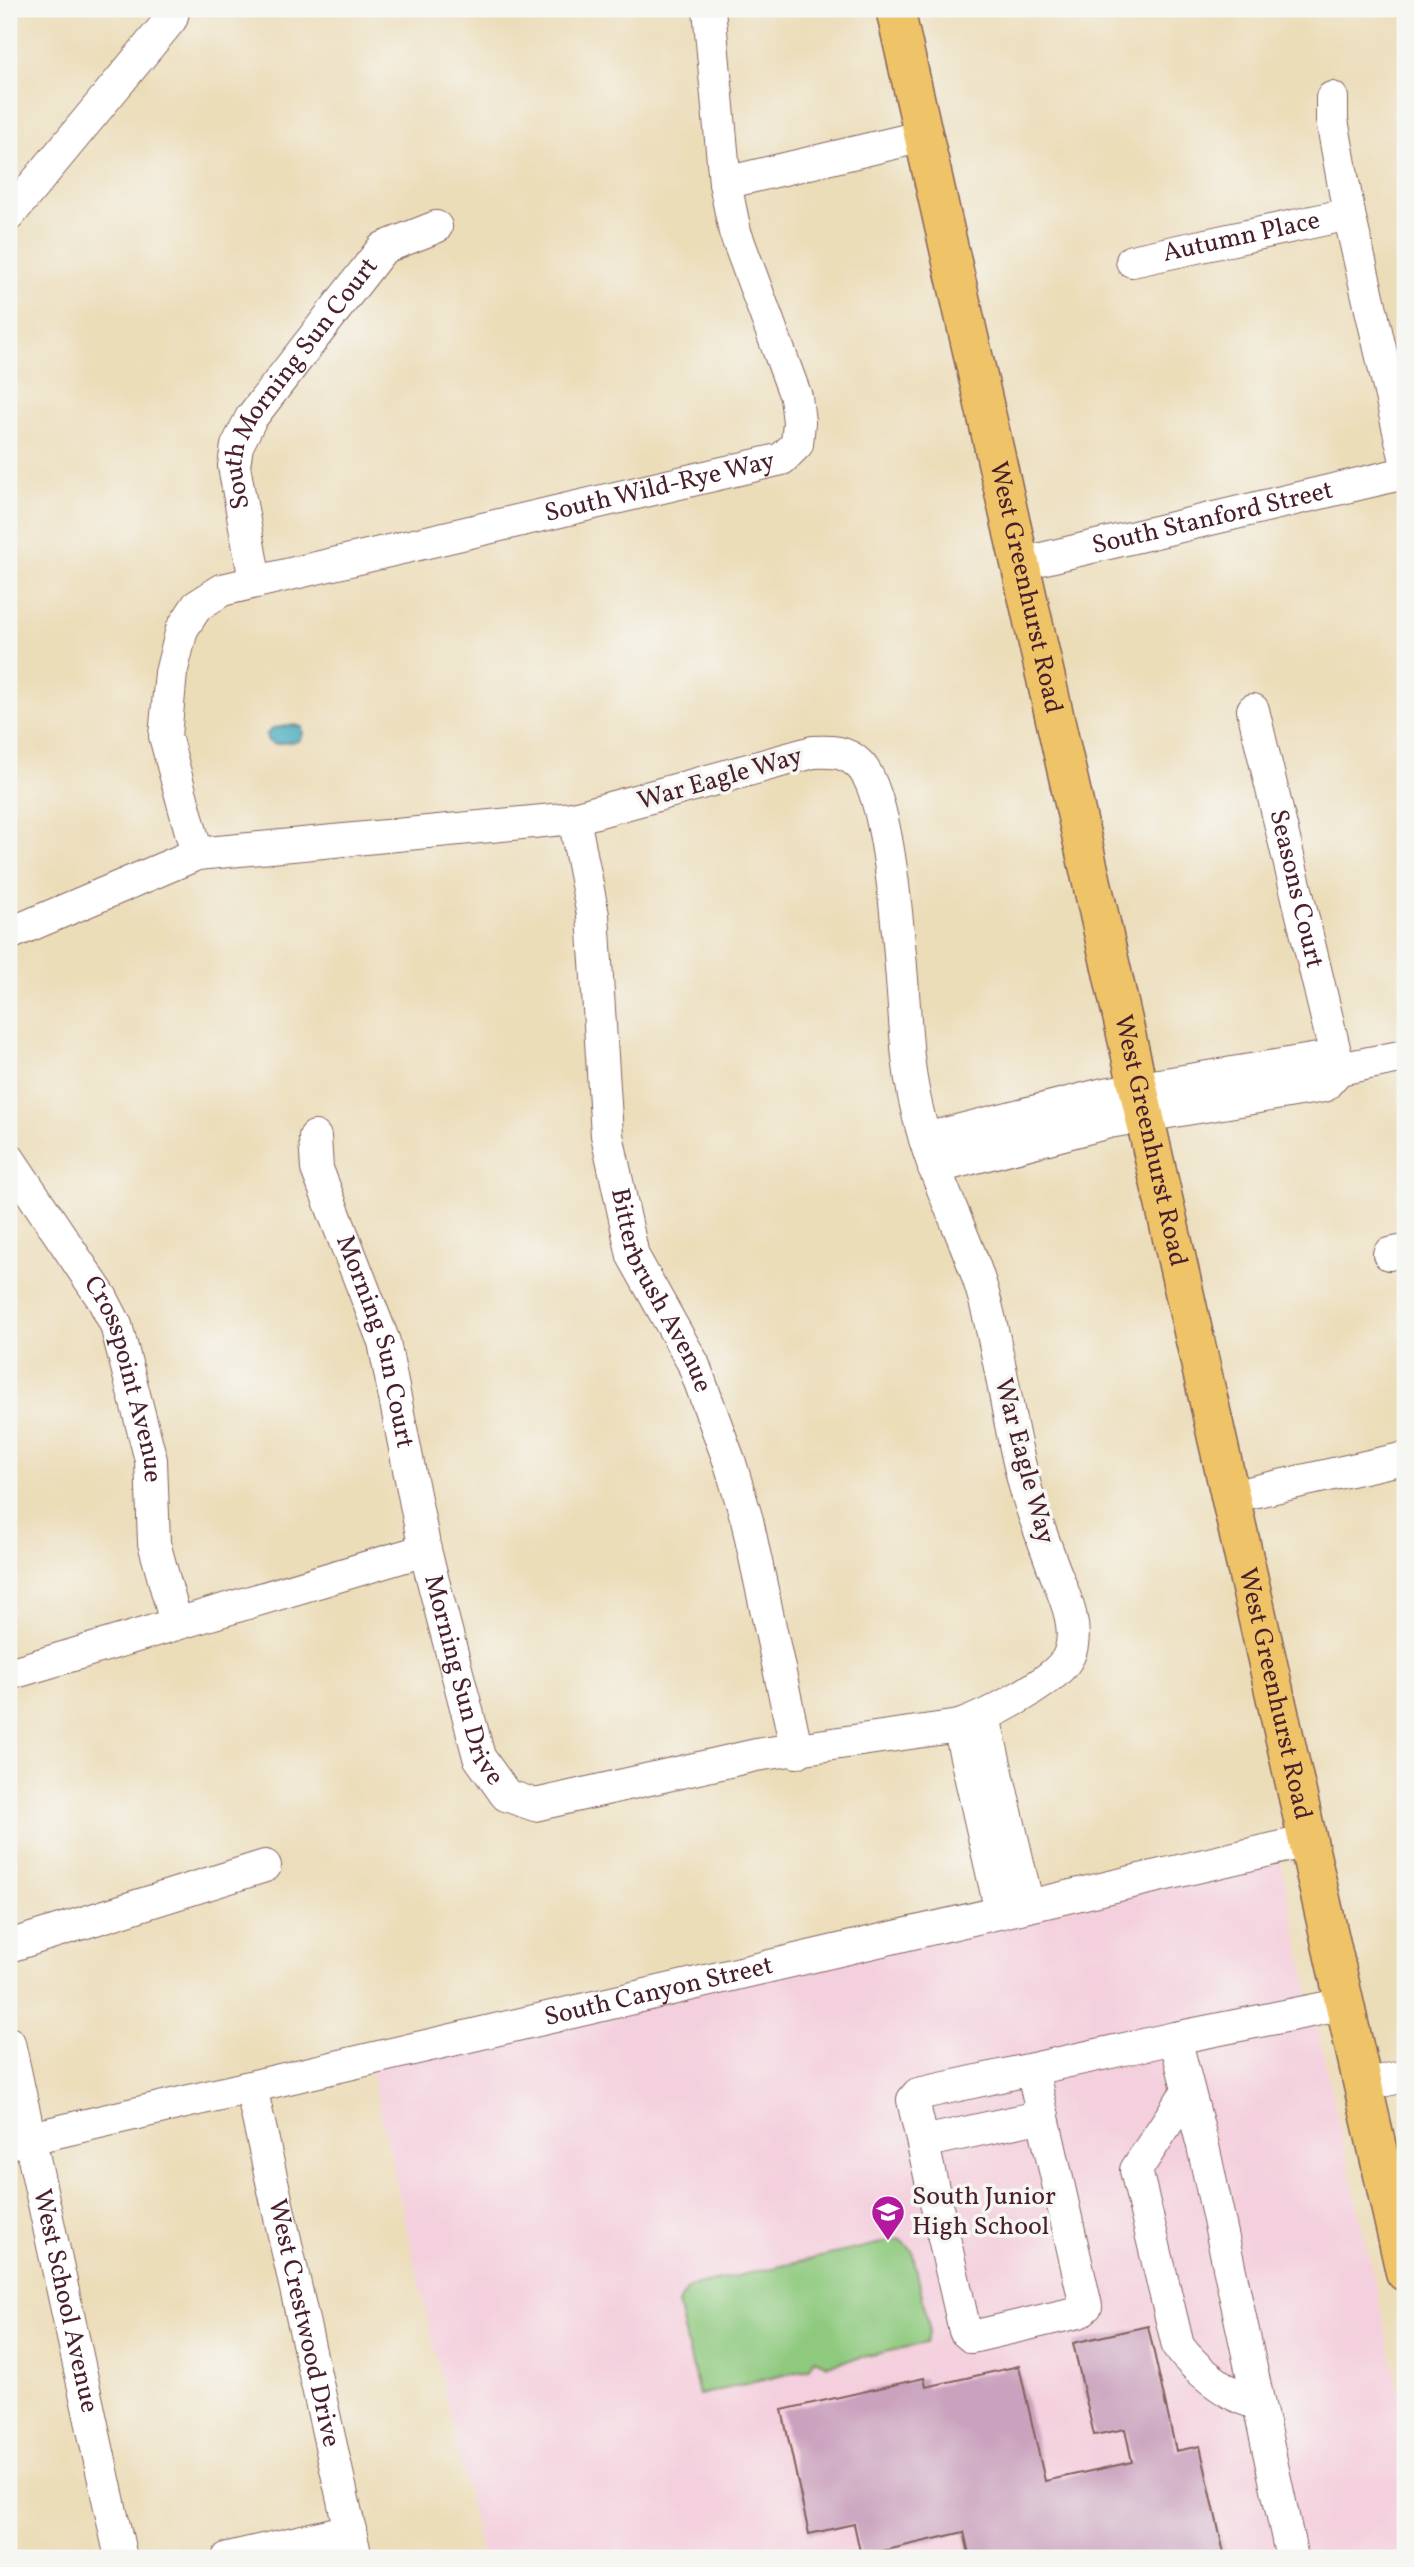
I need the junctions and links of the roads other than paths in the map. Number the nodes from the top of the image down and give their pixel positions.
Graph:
1 (174, 9) edge
2 (709, 9) edge
3 (895, 9) edge
4 (1332, 98) dead end
5 (923, 136) junction
6 (725, 183) junction
7 (1349, 214) junction
8 (9, 215) edge
9 (436, 227) dead end
10 (1132, 261) dead end
11 (1405, 457) edge
12 (1405, 473) edge
13 (1020, 564) junction
14 (256, 581) junction
15 (1253, 710) dead end
16 (574, 818) junction
17 (197, 854) junction
18 (9, 934) edge
19 (1405, 1056) edge
20 (1339, 1069) junction
21 (1141, 1102) junction
22 (315, 1137) dead end
23 (930, 1154) junction
24 (9, 1158) edge
25 (1405, 1458) edge
26 (1230, 1497) junction
27 (425, 1550) junction
28 (177, 1623) junction
29 (9, 1674) edge
30 (971, 1722) junction
31 (797, 1752) junction
32 (1308, 1842) junction
33 (265, 1866) dead end
34 (1014, 1909) junction
35 (9, 1946) edge
36 (1345, 2004) junction
37 (1175, 2038) junction
38 (9, 2043) edge
39 (1032, 2069) junction
40 (1405, 2076) edge
41 (1363, 2085) junction
42 (251, 2087) junction
43 (1187, 2092) junction
44 (1043, 2116) junction
45 (20, 2140) edge
46 (923, 2143) junction
47 (1405, 2272) edge
48 (1257, 2403) junction
49 (353, 2544) edge
50 (121, 2558) edge
51 (228, 2558) edge
52 (1292, 2558) edge

1 - 8 street
2 - 6 street, South Wild-Rye Way
3 - 5 main road, West Greenhurst Road
4 - 7 street, Autumn Place
5 - 6 street
5 - 13 main road, West Greenhurst Road
6 - 14 street, South Wild-Rye Way
7 - 10 street, Autumn Place
7 - 11 street, Autumn Place
9 - 14 street, South Morning Sun Court
12 - 13 street, South Stanford Street
13 - 21 main road, West Greenhurst Road
14 - 17 street
15 - 20 street, Seasons Court
16 - 17 street, War Eagle Way
16 - 23 street, War Eagle Way
16 - 31 street, Bitterbrush Avenue
17 - 18 street
19 - 20 street
20 - 21 street
21 - 23 street
21 - 26 main road, West Greenhurst Road
22 - 27 street, Morning Sun Court
23 - 30 street, War Eagle Way
24 - 28 street, Crosspoint Avenue
25 - 26 street
26 - 32 main road, West Greenhurst Road
27 - 28 street, Morning Sun Drive
27 - 31 street, Morning Sun Drive
28 - 29 street, Morning Sun Drive
30 - 31 street, Morning Sun Drive
30 - 34 street
32 - 34 street, South Canyon Street
32 - 36 main road, West Greenhurst Road
33 - 35 street
34 - 42 street, South Canyon Street
36 - 37 street
36 - 41 main road, West Greenhurst Road
37 - 39 street
37 - 43 street
38 - 45 street, West School Avenue
39 - 44 street
39 - 46 street
40 - 41 street
41 - 47 main road, West Greenhurst Road
42 - 45 street, South Canyon Street
42 - 49 street, West Crestwood Drive
43 - 48 street
43 - 48 street
44 - 46 street
44 - 46 street
45 - 50 street, West School Avenue
48 - 52 street
49 - 51 street

